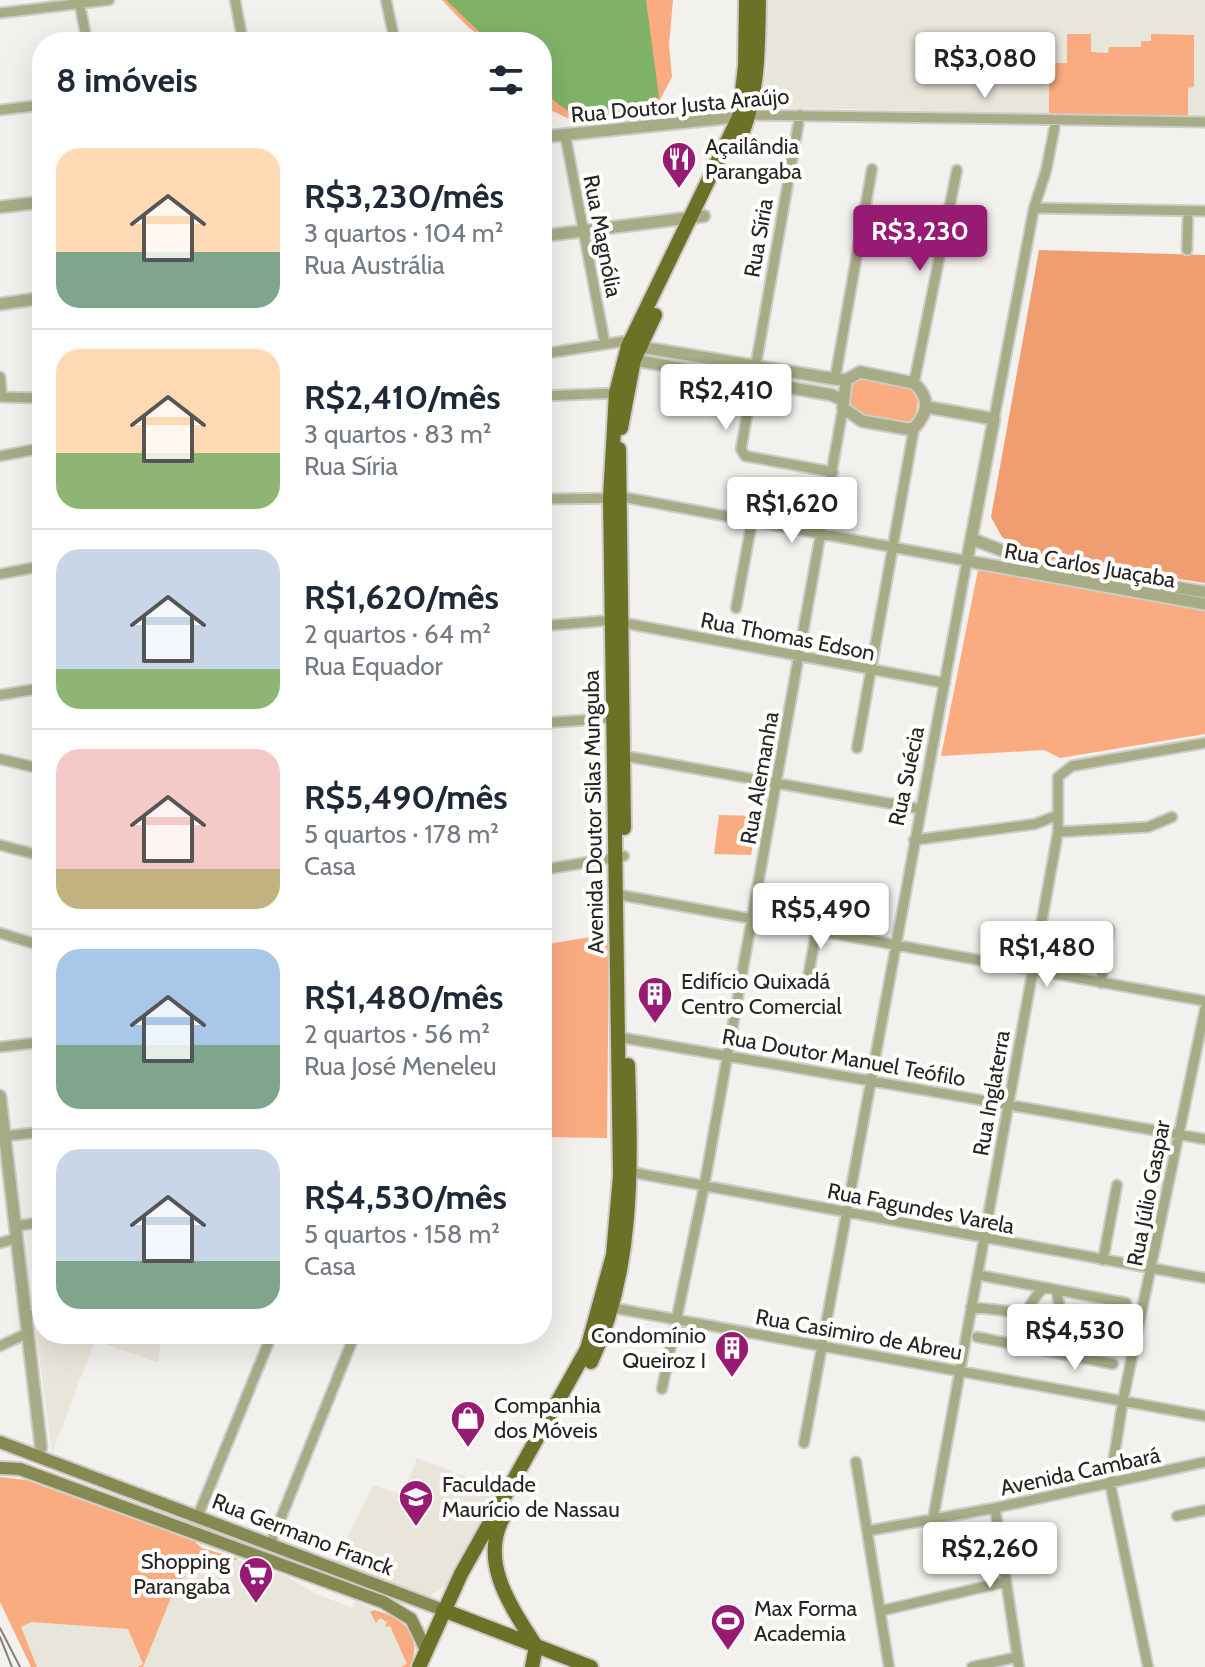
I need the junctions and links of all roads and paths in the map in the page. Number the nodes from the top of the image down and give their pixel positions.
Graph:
1 (109, 0) edge
2 (235, 0) edge
3 (386, 0) edge
4 (746, 0) edge
5 (759, 0) edge
6 (79, 2) edge
7 (0, 13) edge
8 (85, 32) edge
9 (241, 32) edge
10 (393, 32) edge
11 (32, 106) edge
12 (0, 110) edge
13 (800, 115) junction
14 (745, 116) junction
15 (1056, 120) junction
16 (1205, 122) edge
17 (565, 134) junction
18 (552, 136) edge
19 (872, 169) dead end
20 (957, 170) dead end
21 (32, 203) edge
22 (0, 207) edge
23 (1034, 208) junction
24 (1188, 211) junction
25 (1205, 211) edge
26 (699, 217) junction
27 (585, 231) junction
28 (552, 235) edge
29 (1187, 250) dead end
30 (32, 299) edge
31 (0, 304) edge
32 (605, 344) junction
33 (635, 349) junction
34 (552, 352) edge
35 (754, 374) junction
36 (0, 377) edge
37 (841, 380) junction
38 (914, 383) junction
39 (616, 393) junction
40 (552, 396) edge
41 (1, 397) edge
42 (32, 398) edge
43 (842, 404) junction
44 (927, 407) junction
45 (994, 419) junction
46 (914, 428) junction
47 (32, 450) edge
48 (0, 456) edge
49 (833, 472) junction
50 (615, 498) junction
51 (552, 499) edge
52 (752, 521) junction
53 (822, 533) junction
54 (972, 539) junction
55 (896, 547) junction
56 (998, 550) junction
57 (967, 561) junction
58 (32, 568) edge
59 (996, 568) junction
60 (0, 574) edge
61 (1205, 592) edge
62 (1205, 604) edge
63 (736, 608) dead end
64 (618, 622) junction
65 (552, 625) edge
66 (799, 655) junction
67 (871, 670) junction
68 (945, 683) junction
69 (32, 690) edge
70 (0, 695) edge
71 (614, 718) junction
72 (552, 722) edge
73 (1205, 743) edge
74 (857, 748) dead end
75 (625, 756) junction
76 (0, 759) edge
77 (32, 767) edge
78 (776, 782) junction
79 (921, 809) junction
80 (1058, 815) junction
81 (1172, 817) dead end
82 (1058, 832) junction
83 (914, 840) junction
84 (0, 845) edge
85 (32, 853) edge
86 (619, 857) junction
87 (552, 868) edge
88 (620, 895) junction
89 (753, 921) junction
90 (1109, 929) dead end
91 (0, 933) edge
92 (816, 933) junction
93 (32, 943) edge
94 (895, 946) junction
95 (1031, 969) junction
96 (807, 983) dead end
97 (1101, 983) junction
98 (1205, 1001) edge
99 (1205, 1009) edge
100 (622, 1038) junction
101 (32, 1043) edge
102 (0, 1047) edge
103 (726, 1055) junction
104 (870, 1078) junction
105 (0, 1096) edge
106 (1007, 1104) junction
107 (32, 1133) edge
108 (1179, 1134) junction
109 (5, 1136) junction
110 (1205, 1139) edge
111 (630, 1172) junction
112 (1117, 1185) dead end
113 (704, 1187) junction
114 (846, 1212) junction
115 (32, 1226) edge
116 (17, 1232) junction
117 (984, 1238) junction
118 (0, 1243) edge
119 (1103, 1260) junction
120 (1152, 1269) junction
121 (984, 1276) dead end
122 (1205, 1278) edge
123 (1043, 1288) junction
124 (1056, 1290) junction
125 (1126, 1303) dead end
126 (606, 1306) junction
127 (971, 1307) junction
128 (1024, 1313) junction
129 (32, 1315) edge
130 (27, 1316) junction
131 (677, 1320) junction
132 (28, 1333) junction
133 (977, 1337) dead end
134 (268, 1344) edge
135 (351, 1344) edge
136 (0, 1346) edge
137 (823, 1347) junction
138 (1034, 1347) junction
139 (1045, 1349) junction
140 (1113, 1364) dead end
141 (960, 1371) junction
142 (662, 1389) dead end
143 (1123, 1400) junction
144 (1205, 1416) edge
145 (0, 1442) edge
146 (804, 1443) dead end
147 (38, 1456) junction
148 (0, 1461) edge
149 (856, 1462) dead end
150 (1205, 1462) edge
151 (0, 1468) edge
152 (1110, 1483) junction
153 (995, 1508) junction
154 (1205, 1510) edge
155 (1177, 1516) dead end
156 (197, 1518) junction
157 (933, 1519) junction
158 (867, 1531) junction
159 (270, 1545) junction
160 (1005, 1582) junction
161 (443, 1610) junction
162 (880, 1611) junction
163 (536, 1646) junction
164 (426, 1650) junction
165 (1018, 1662) edge
166 (419, 1667) edge
167 (532, 1667) edge
168 (591, 1667) edge
169 (889, 1667) edge
170 (972, 1667) edge
171 (1148, 1667) edge

1 - 6 street
2 - 9 street
3 - 10 street
4 - 14 main road, Avenida Doutor Silas Munguba
5 - 14 main road, Avenida Doutor Silas Munguba
6 - 7 street
6 - 8 street
11 - 12 street
13 - 14 street, Rua Doutor Justa Araújo
13 - 15 street, Rua Doutor Justa Araújo
13 - 35 street, Rua Síria
14 - 17 street, Rua Doutor Justa Araújo
14 - 26 main road, Avenida Doutor Silas Munguba
15 - 16 street, Rua Doutor Justa Araújo
15 - 23 street, Rua Suécia
17 - 18 street, Rua Doutor Justa Araújo
17 - 27 street, Rua Magnólia
19 - 37 street
20 - 38 street
21 - 22 street
23 - 24 street
23 - 45 street, Rua Suécia
24 - 25 street
24 - 29 street
26 - 27 street
26 - 33 main road, Avenida Doutor Silas Munguba
27 - 28 street
27 - 32 street, Rua Magnólia
30 - 31 street
32 - 33 street
32 - 34 street
33 - 35 street
33 - 39 main road, Avenida Doutor Silas Munguba
33 - 50 main road, Avenida Doutor Silas Munguba
35 - 37 street
35 - 43 street
35 - 49 street, Rua Síria
36 - 41 street
37 - 38 street
37 - 43 street
38 - 44 street
39 - 40 street
39 - 50 main road, Avenida Doutor Silas Munguba
41 - 42 street
43 - 46 street
43 - 49 street, Rua Alemanha
44 - 45 street
44 - 46 street
45 - 54 street, Rua Suécia
46 - 55 street
47 - 48 street
49 - 53 street, Rua Alemanha
50 - 51 street
50 - 52 street
50 - 64 main road, Avenida Doutor Silas Munguba
52 - 53 street
52 - 63 street
53 - 55 street
53 - 66 street, Rua Alemanha
54 - 56 street, Rua Carlos Juaçaba
54 - 57 street, Rua Suécia
55 - 57 street
55 - 67 street
56 - 59 street
56 - 61 street, Rua Carlos Juaçaba
57 - 59 street, Rua Carlos Juaçaba
57 - 68 street, Rua Suécia
58 - 60 street
59 - 62 street, Rua Carlos Juaçaba
64 - 65 street, Rua Thomas Edson
64 - 66 street, Rua Thomas Edson
64 - 71 main road, Avenida Doutor Silas Munguba
64 - 75 main road, Avenida Doutor Silas Munguba
66 - 67 street, Rua Thomas Edson
66 - 78 street, Rua Alemanha
67 - 68 street, Rua Thomas Edson
67 - 74 street
68 - 79 street, Rua Suécia
69 - 70 street
71 - 72 street
71 - 86 main road, Avenida Doutor Silas Munguba
73 - 80 street, Rua Inglaterra
75 - 78 street
75 - 86 main road, Avenida Doutor Silas Munguba
76 - 77 street
78 - 79 street
78 - 89 street, Rua Alemanha
79 - 83 street, Rua Suécia
80 - 82 street, Rua Inglaterra
80 - 83 street
81 - 82 street
82 - 95 street, Rua Inglaterra
83 - 94 street, Rua Suécia
84 - 85 street
86 - 87 street
86 - 88 main road, Avenida Doutor Silas Munguba
88 - 89 street
88 - 100 main road, Avenida Doutor Silas Munguba
89 - 92 street
89 - 103 street, Rua Alemanha
90 - 97 street
91 - 93 street
92 - 94 street
92 - 96 street
94 - 95 street
94 - 104 street, Rua Suécia
95 - 97 street
95 - 106 street, Rua Inglaterra
97 - 98 street
99 - 108 street, Rua Júlio Gaspar
100 - 103 street, Rua Doutor Manuel Teófilo
100 - 111 main road, Avenida Doutor Silas Munguba
100 - 126 main road, Avenida Doutor Silas Munguba
101 - 102 street
103 - 104 street, Rua Doutor Manuel Teófilo
103 - 113 street, Rua Alemanha
104 - 106 street, Rua Doutor Manuel Teófilo
104 - 114 street, Rua Suécia
105 - 109 street
106 - 108 street, Rua Doutor Manuel Teófilo
106 - 117 street, Rua Inglaterra
107 - 109 street
108 - 110 street, Rua Doutor Manuel Teófilo
108 - 120 street, Rua Júlio Gaspar
109 - 116 street
111 - 113 street, Rua Fagundes Varela
111 - 126 main road, Avenida Doutor Silas Munguba
112 - 119 street
113 - 114 street, Rua Fagundes Varela
113 - 131 street, Rua Alemanha
114 - 117 street, Rua Fagundes Varela
114 - 137 street, Rua Suécia
115 - 116 street
116 - 118 street
116 - 130 street
117 - 119 street, Rua Fagundes Varela
117 - 127 street, Rua Inglaterra
119 - 120 street, Rua Fagundes Varela
120 - 122 street, Rua Fagundes Varela
120 - 143 street, Rua Júlio Gaspar
121 - 123 street
123 - 124 street
123 - 128 street
124 - 125 street
124 - 139 street
126 - 131 street, Rua Casimiro de Abreu
126 - 161 main road, Avenida Doutor Silas Munguba
126 - 163 main road, Avenida Doutor Silas Munguba
127 - 128 street
127 - 141 street, Rua Inglaterra
128 - 138 street
129 - 130 street
130 - 132 street
131 - 137 street, Rua Casimiro de Abreu
131 - 142 street, Rua Alemanha
132 - 136 street
132 - 147 street
133 - 138 street
134 - 156 street
135 - 159 street
137 - 141 street, Rua Casimiro de Abreu
137 - 146 street, Rua Suécia
138 - 139 street
139 - 140 street
141 - 143 street, Rua Casimiro de Abreu
141 - 157 street, Rua Inglaterra
143 - 144 street, Rua Casimiro de Abreu
143 - 152 street, Rua Júlio Gaspar
145 - 147 main road, Rua Germano Franck
147 - 148 main road
147 - 156 main road, Rua Germano Franck
149 - 158 street
150 - 152 street, Avenida Cambará
151 - 164 main road, Rua Germano Franck
152 - 153 street, Avenida Cambará
152 - 171 street, Rua Júlio Gaspar
153 - 157 street, Avenida Cambará
153 - 160 street
154 - 155 street
156 - 159 main road, Rua Germano Franck
157 - 158 street, Avenida Cambará
158 - 162 street
159 - 161 main road, Rua Germano Franck
160 - 162 street
160 - 165 street
161 - 163 main road, Rua Germano Franck
161 - 164 main road, Avenida Doutor Silas Munguba
162 - 169 street
163 - 167 main road
163 - 168 main road, Rua Germano Franck
164 - 166 main road, Avenida Doutor Silas Munguba
165 - 170 street

